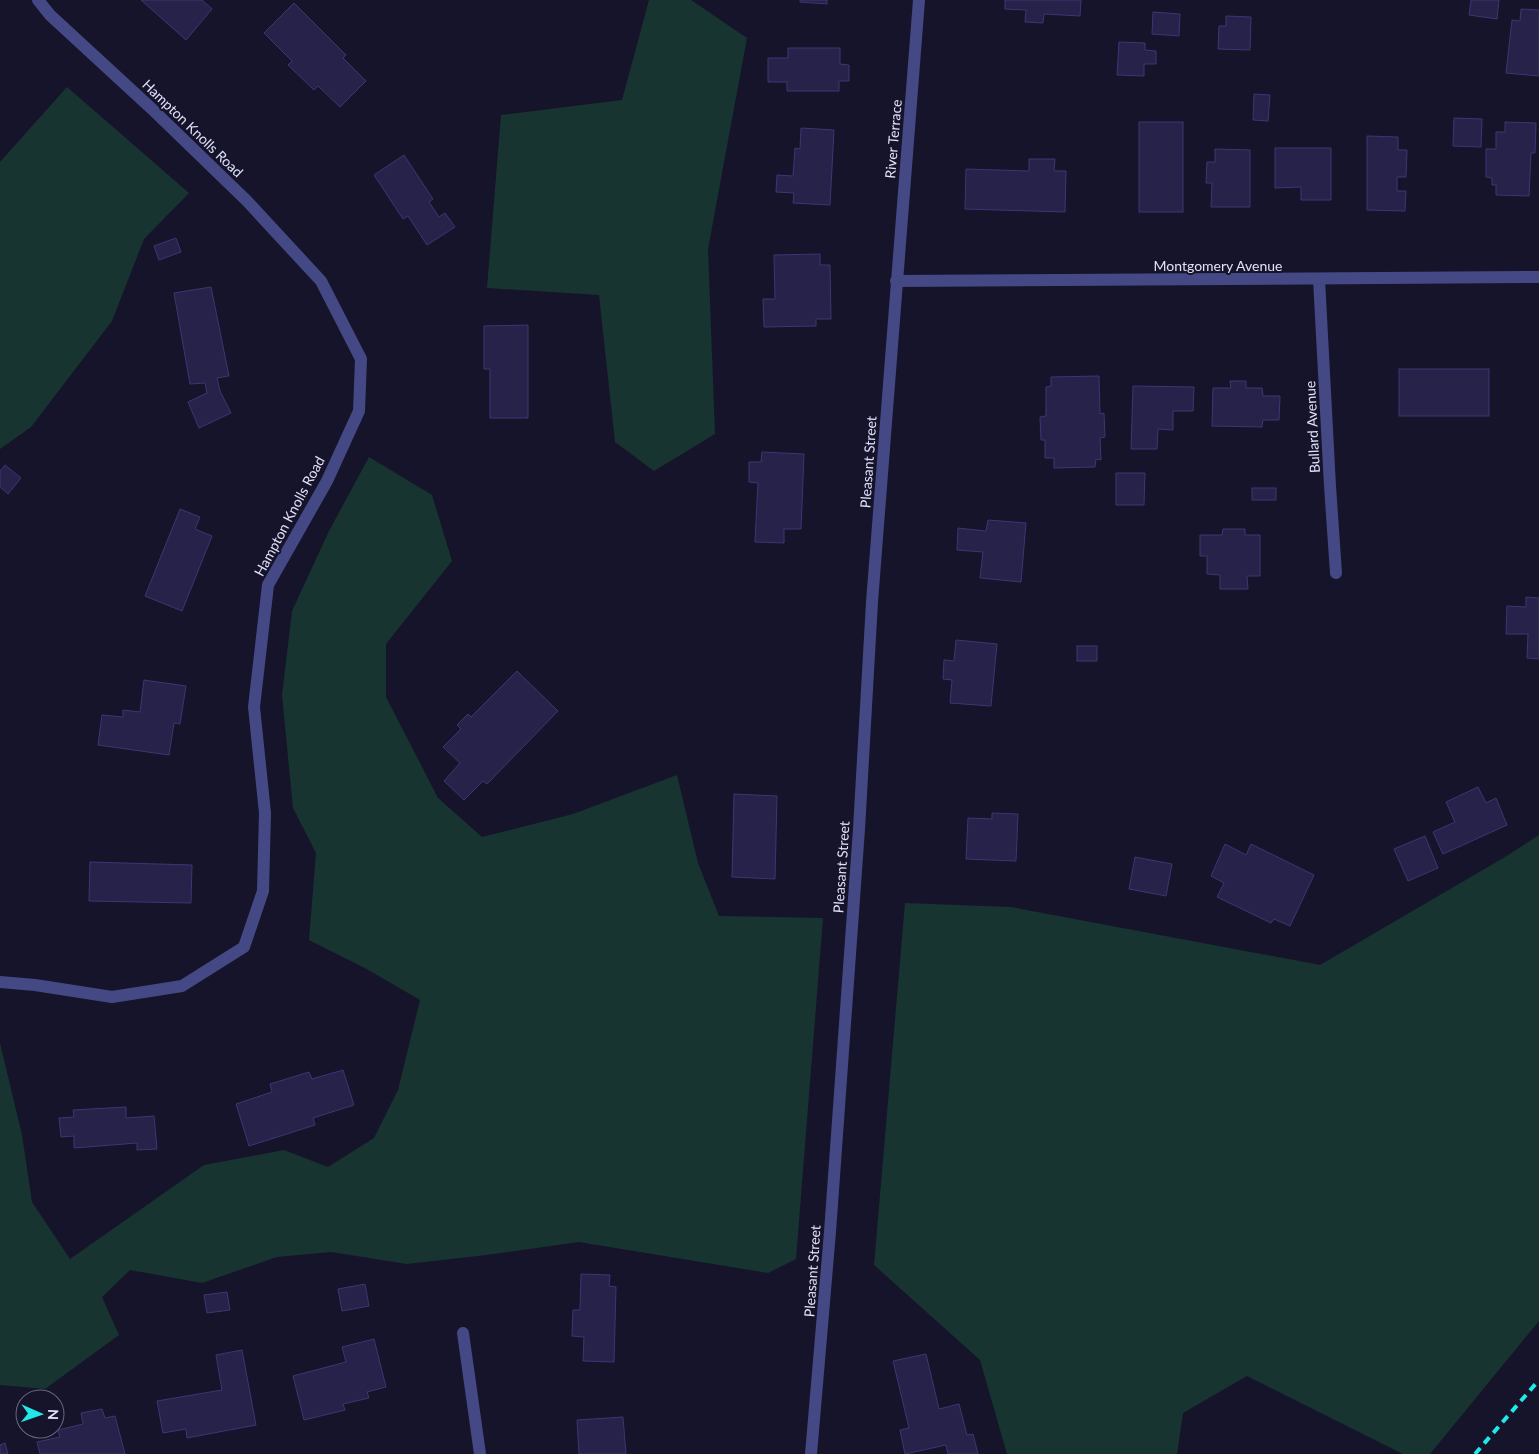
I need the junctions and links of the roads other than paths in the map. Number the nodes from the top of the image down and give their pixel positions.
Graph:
1 (38, 0) edge
2 (919, 0) edge
3 (1539, 278) edge
4 (1319, 279) junction
5 (896, 281) junction
6 (1336, 574) dead end
7 (0, 982) edge
8 (463, 1333) dead end
9 (480, 1454) edge
10 (811, 1454) edge

1 - 7 street, Hampton Knolls Road
2 - 5 street, River Terrace
3 - 4 street, Montgomery Avenue
4 - 5 street, Montgomery Avenue
4 - 6 street, Bullard Avenue
5 - 10 street, Pleasant Street
8 - 9 street

